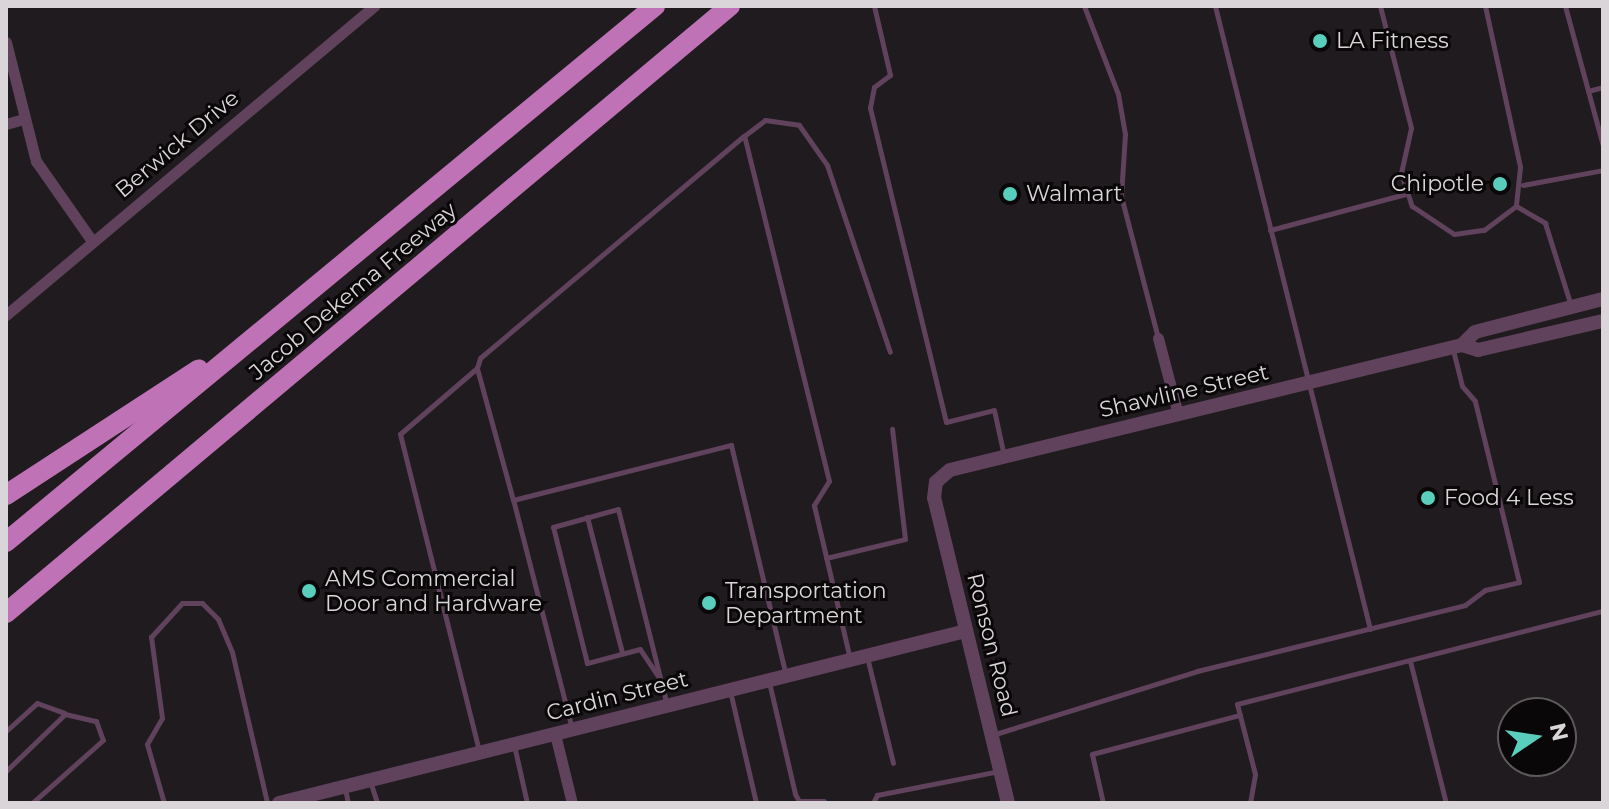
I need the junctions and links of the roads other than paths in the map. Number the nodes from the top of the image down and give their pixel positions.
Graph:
1 (374, 6) edge
2 (655, 6) edge
3 (730, 6) edge
4 (874, 6) edge
5 (1084, 6) edge
6 (1215, 6) edge
7 (1380, 6) edge
8 (1485, 6) edge
9 (1565, 6) edge
10 (6, 42) edge
11 (1603, 87) edge
12 (1588, 91) junction
13 (24, 119) junction
14 (6, 124) edge
15 (744, 136) junction
16 (1603, 146) edge
17 (1603, 170) edge
18 (1523, 185) junction
19 (1405, 194) junction
20 (1516, 206) junction
21 (1270, 230) junction
22 (92, 241) junction
23 (1603, 299) edge
24 (1572, 307) junction
25 (6, 315) edge
26 (1603, 321) edge
27 (267, 326) junction
28 (1158, 338) joint
29 (1457, 346) junction
30 (890, 352) dead end
31 (477, 368) junction
32 (1308, 384) junction
33 (1178, 414) junction
34 (892, 429) dead end
35 (1004, 457) junction
36 (6, 495) edge
37 (934, 498) joint
38 (513, 500) junction
39 (587, 517) junction
40 (6, 542) edge
41 (826, 558) junction
42 (1603, 611) edge
43 (6, 613) edge
44 (1370, 629) junction
45 (966, 631) junction
46 (622, 652) junction
47 (867, 656) junction
48 (850, 660) junction
49 (1410, 661) junction
50 (658, 676) junction
51 (786, 676) junction
52 (768, 681) junction
53 (730, 690) junction
54 (667, 706) junction
55 (65, 714) junction
56 (1240, 715) junction
57 (572, 730) junction
58 (6, 731) edge
59 (555, 734) junction
60 (991, 735) junction
61 (513, 745) junction
62 (479, 753) junction
63 (893, 763) dead end
64 (6, 771) edge
65 (1000, 771) junction
66 (370, 780) junction
67 (345, 787) junction
68 (824, 801) edge
69 (32, 803) edge
70 (164, 803) edge
71 (267, 803) edge
72 (279, 803) edge
73 (348, 803) edge
74 (377, 803) edge
75 (527, 803) edge
76 (572, 803) edge
77 (756, 803) edge
78 (873, 803) edge
79 (1008, 803) edge
80 (1103, 803) edge
81 (1250, 803) edge
82 (1446, 803) edge

1 - 22 street, Berwick Drive
2 - 27 highway, Jacob Dekema Freeway
3 - 43 highway, Jacob Dekema Freeway
4 - 35 lane
5 - 28 lane
6 - 21 lane
7 - 19 lane
8 - 18 lane
9 - 12 lane
10 - 13 street
11 - 12 lane
12 - 16 lane
13 - 14 street
13 - 22 street
15 - 30 lane
15 - 31 lane
15 - 41 lane
17 - 18 lane
18 - 20 lane
19 - 20 lane
19 - 21 lane
20 - 24 lane
21 - 32 lane
22 - 25 street, Berwick Drive
23 - 24 street, Shawline Street
24 - 29 street, Shawline Street
26 - 29 street, Shawline Street
27 - 36 highway
27 - 40 highway, Jacob Dekema Freeway
28 - 33 street
29 - 32 street, Shawline Street
29 - 44 lane
31 - 38 lane
31 - 62 lane
32 - 33 street, Shawline Street
32 - 44 lane
33 - 35 street, Shawline Street
34 - 41 lane
35 - 37 street, Shawline Street
37 - 45 street, Ronson Road
38 - 51 lane
38 - 57 lane
39 - 46 lane
39 - 46 lane
39 - 50 lane
41 - 48 lane
42 - 49 lane
44 - 60 lane
45 - 47 street, Cardin Street
45 - 60 street, Ronson Road
46 - 50 lane
47 - 48 street, Cardin Street
47 - 63 lane
48 - 51 street, Cardin Street
49 - 56 lane
49 - 82 lane
50 - 54 lane
51 - 52 street, Cardin Street
52 - 53 street, Cardin Street
52 - 68 lane
53 - 54 street, Cardin Street
53 - 77 lane
54 - 57 street, Cardin Street
55 - 58 lane
55 - 64 lane
55 - 69 lane
56 - 80 lane
56 - 81 lane
57 - 59 street, Cardin Street
59 - 61 street, Cardin Street
59 - 76 street
60 - 65 street, Ronson Road
61 - 62 street, Cardin Street
61 - 75 lane
62 - 66 street, Cardin Street
65 - 78 lane
65 - 79 street, Ronson Road
66 - 67 street, Cardin Street
66 - 74 lane
67 - 72 street, Cardin Street
67 - 73 lane
70 - 71 lane

